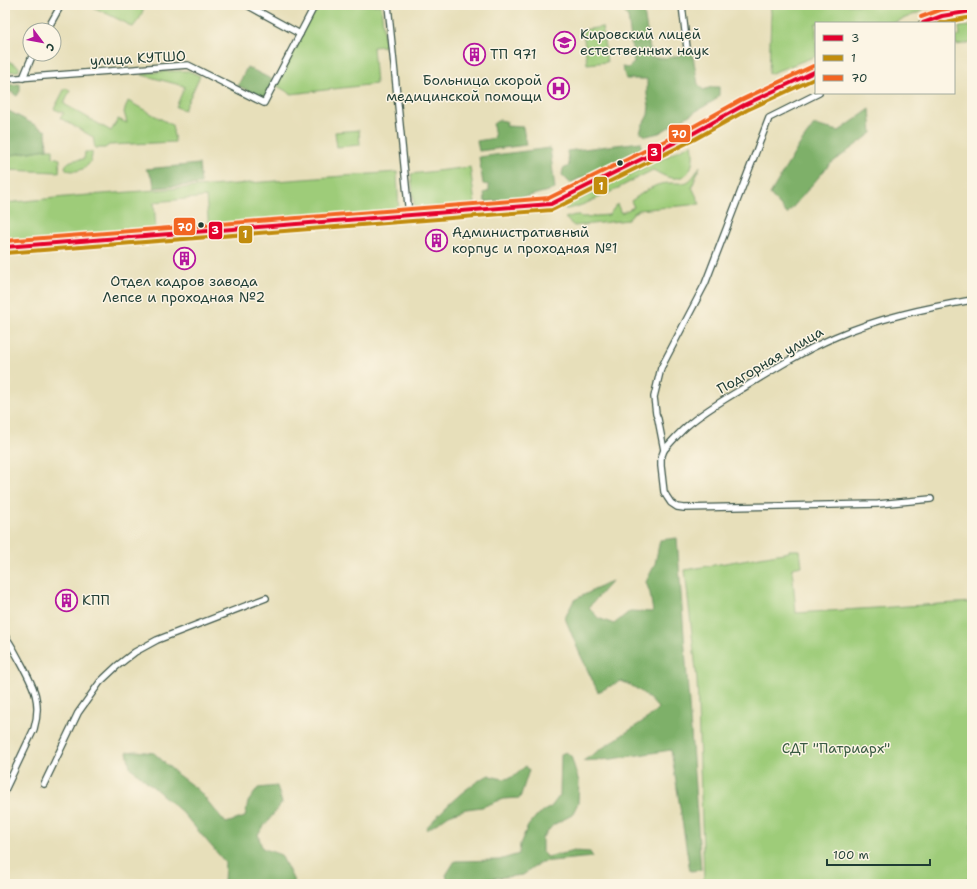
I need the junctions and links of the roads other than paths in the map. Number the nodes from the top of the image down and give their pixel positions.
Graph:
1 (61, 5) edge
2 (247, 5) edge
3 (315, 5) edge
4 (388, 5) edge
5 (682, 5) edge
6 (938, 5) edge
7 (972, 11) edge
8 (942, 16) junction
9 (51, 22) edge
10 (926, 22) edge
11 (300, 34) junction
12 (686, 48) dead end
13 (30, 62) edge
14 (815, 71) edge
15 (23, 78) junction
16 (5, 79) edge
17 (817, 94) edge
18 (409, 215) junction
19 (5, 247) edge
20 (972, 300) edge
21 (664, 450) junction
22 (931, 499) dead end
23 (266, 598) dead end
24 (5, 636) edge
25 (44, 784) dead end
26 (5, 790) edge

1 - 9 street
2 - 11 street
3 - 11 street
4 - 18 street
5 - 12 street
6 - 8 main road
7 - 8 main road
8 - 10 main road
11 - 15 street, улица КУТШО
13 - 15 street
14 - 18 main road
15 - 16 street, улица КУТШО
17 - 21 street
18 - 19 main road
20 - 21 street, Подгорная улица
21 - 22 street
23 - 25 street
24 - 26 street

